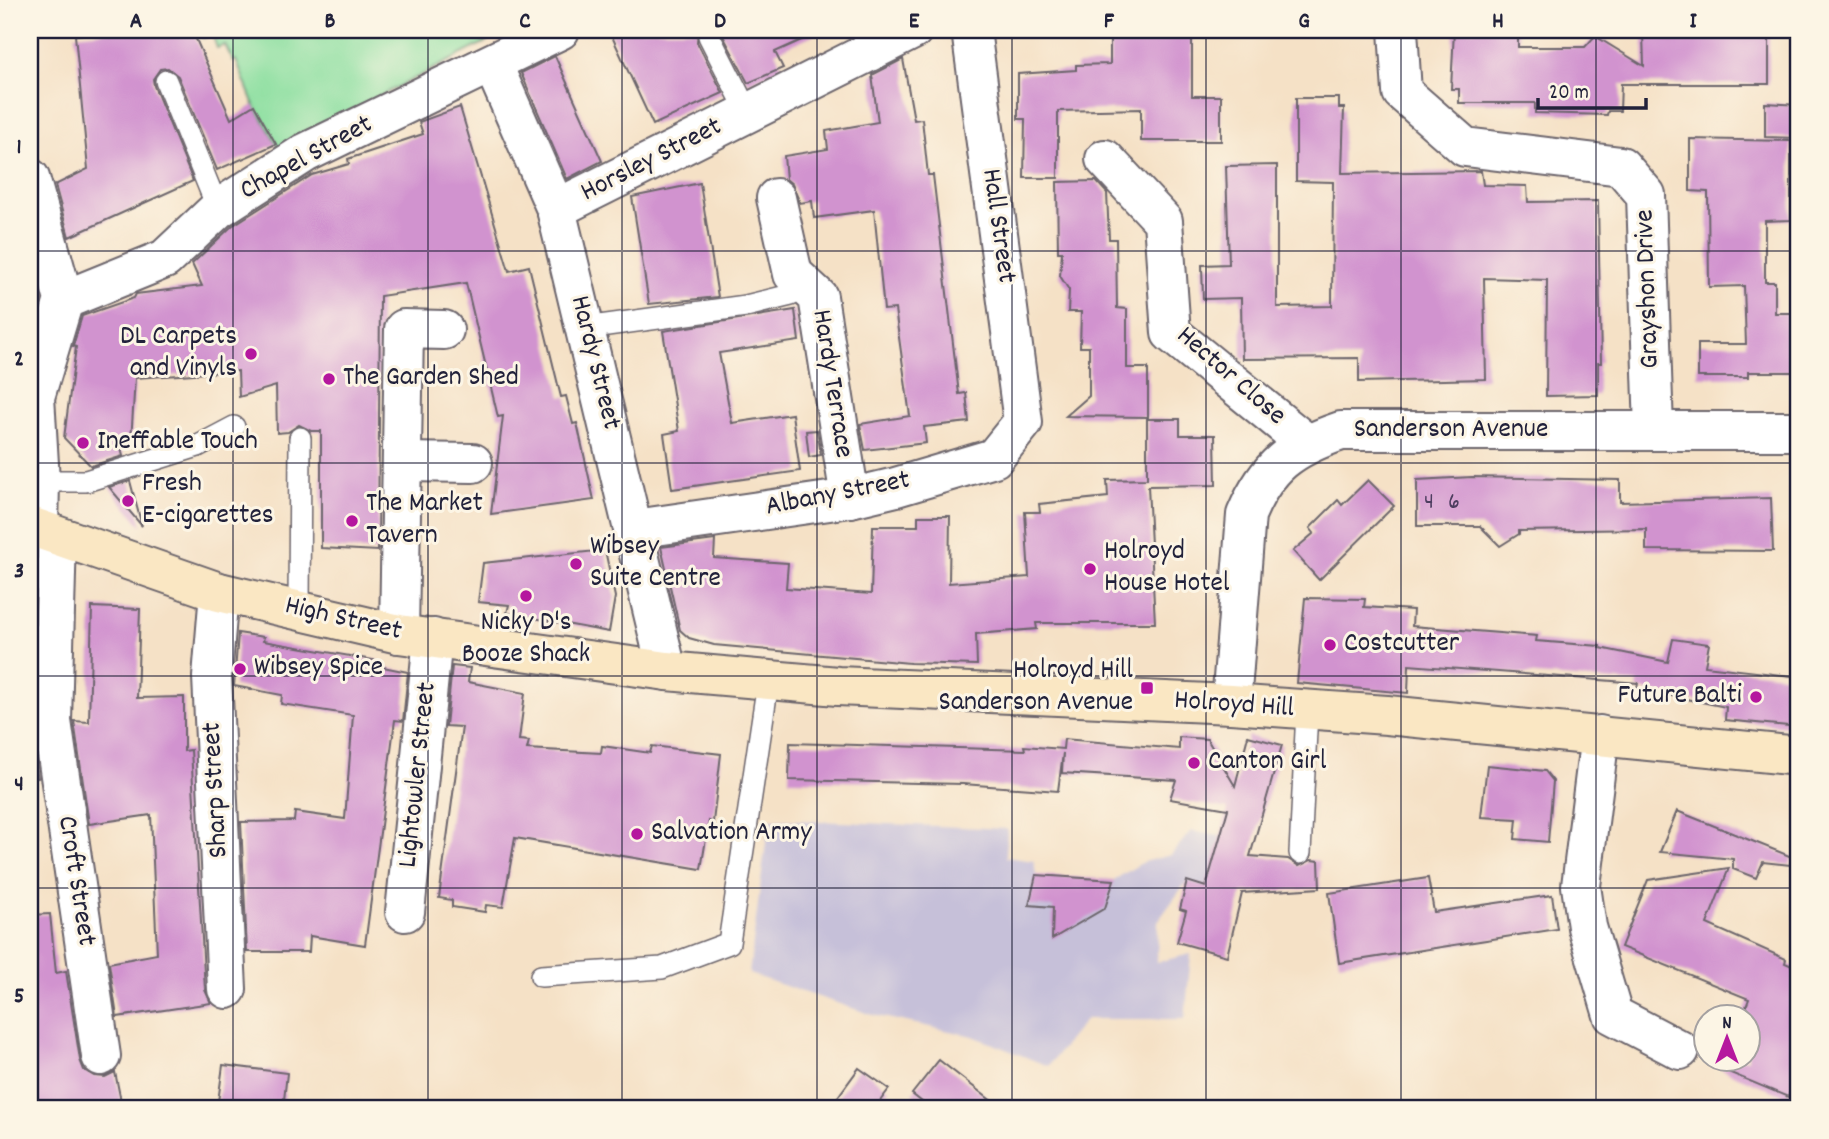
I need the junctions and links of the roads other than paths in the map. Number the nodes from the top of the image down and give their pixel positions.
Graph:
1 (560, 30) edge
2 (913, 30) edge
3 (971, 30) edge
4 (1398, 30) edge
5 (709, 36) dead end
6 (493, 65) junction
7 (166, 81) dead end
8 (748, 113) junction
9 (1105, 159) dead end
10 (30, 178) edge
11 (776, 198) dead end
12 (218, 209) junction
13 (556, 209) junction
14 (802, 282) junction
15 (64, 300) junction
16 (585, 328) junction
17 (444, 331) dead end
18 (1023, 422) joint
19 (234, 427) dead end
20 (1654, 430) junction
21 (1799, 431) edge
22 (300, 438) dead end
23 (1306, 443) junction
24 (402, 462) junction
25 (473, 463) dead end
26 (40, 481) junction
27 (850, 498) junction
28 (635, 529) junction
29 (42, 531) edge
30 (219, 592) junction
31 (299, 610) junction
32 (416, 636) junction
33 (667, 671) junction
34 (768, 682) junction
35 (1231, 704) junction
36 (1307, 711) junction
37 (1600, 735) junction
38 (1799, 756) edge
39 (1300, 853) dead end
40 (405, 912) dead end
41 (541, 976) dead end
42 (227, 989) dead end
43 (1680, 1051) dead end
44 (101, 1056) dead end

1 - 6 street, Chapel Street
2 - 8 street, Horsley Street
3 - 18 street, Hall Street
4 - 20 street, Grayshon Drive
5 - 8 lane, Horsley Street
6 - 12 street, Chapel Street
6 - 13 street, Hardy Street
7 - 12 lane
8 - 13 street, Horsley Street
9 - 23 street, Hector Close
10 - 15 street
11 - 14 street, Hardy Terrace
12 - 15 street, Chapel Street
13 - 16 street, Hardy Street
14 - 16 lane
14 - 27 street, Hardy Terrace
15 - 26 street, Croft Street
16 - 28 street, Hardy Street
17 - 24 street, Lightowler Street
18 - 27 street, Albany Street
19 - 26 lane
20 - 21 street, Sanderson Avenue
20 - 23 street, Sanderson Avenue
22 - 31 lane
23 - 35 street, Sanderson Avenue
24 - 25 street
24 - 32 street, Lightowler Street
26 - 29 street, Croft Street
27 - 28 street, Albany Street
28 - 33 street, Hardy Street
29 - 30 main road, High Street
29 - 44 street, Croft Street
30 - 31 main road, High Street
30 - 42 street, Sharp Street
31 - 32 main road, High Street
32 - 33 main road, High Street
32 - 40 street, Lightowler Street
33 - 34 main road, Holroyd Hill
34 - 35 main road, Holroyd Hill
34 - 41 lane
35 - 36 main road, Holroyd Hill
36 - 37 main road, Holroyd Hill
36 - 39 lane
37 - 38 main road, Holroyd Hill
37 - 43 street

